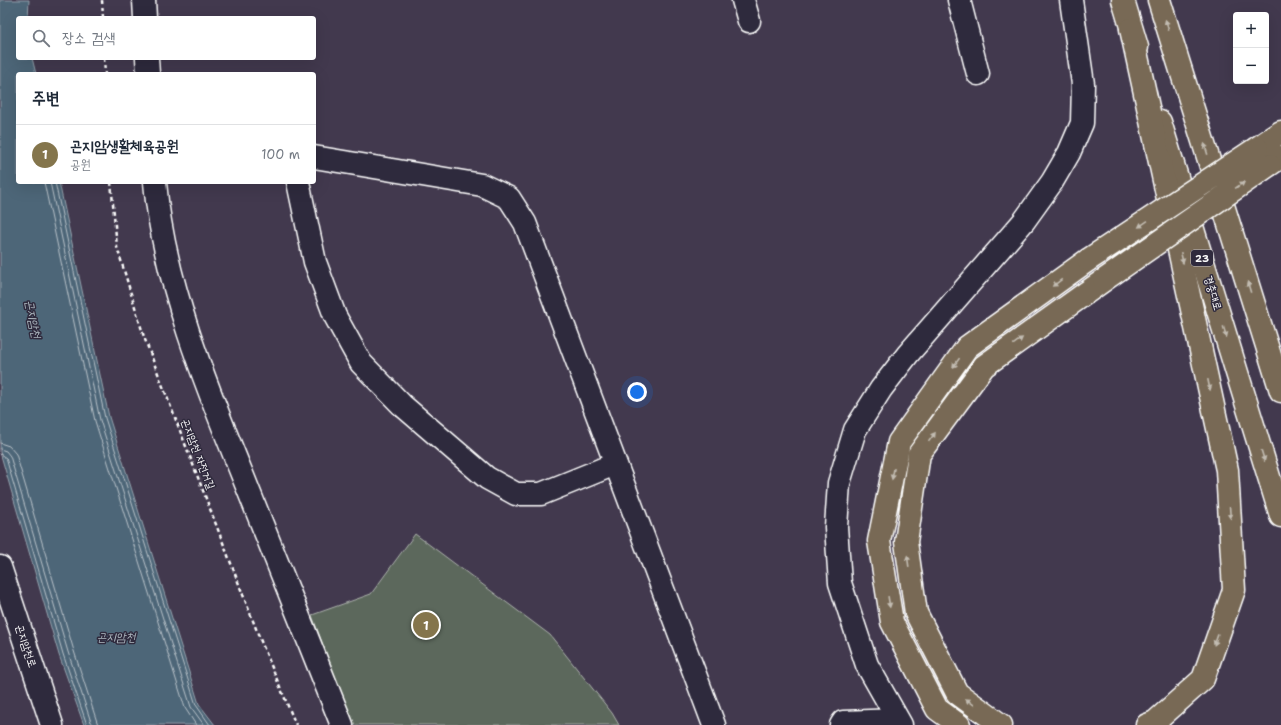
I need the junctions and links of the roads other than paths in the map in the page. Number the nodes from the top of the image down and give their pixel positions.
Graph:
1 (144, 0) edge
2 (743, 0) edge
3 (959, 0) edge
4 (1071, 0) edge
5 (1123, 0) edge
6 (1159, 0) edge
7 (145, 16) edge
8 (749, 21) dead end
9 (1131, 29) junction
10 (147, 60) edge
11 (148, 72) edge
12 (978, 74) dead end
13 (1281, 132) edge
14 (316, 157) edge
15 (1269, 157) edge
16 (155, 184) edge
17 (298, 184) edge
18 (1281, 391) edge
19 (615, 464) junction
20 (1281, 516) edge
21 (0, 567) edge
22 (899, 722) edge
23 (52, 725) edge
24 (342, 725) edge
25 (714, 725) edge
26 (841, 725) edge
27 (959, 725) edge
28 (1001, 725) edge
29 (1147, 725) edge

1 - 7 street
2 - 8 street
3 - 12 street
4 - 22 street
5 - 9 main road, 경충대로 / 23
18 -> 6 main road
9 -> 20 main road, 경충대로 / 23
9 -> 29 main road
10 - 11 street
13 - 15 main road
14 - 19 street
15 -> 27 main road, bridge
28 -> 15 main road, bridge
16 - 24 street
17 - 19 street
19 - 25 street
21 - 23 street, 곤지암천로
22 - 26 street

